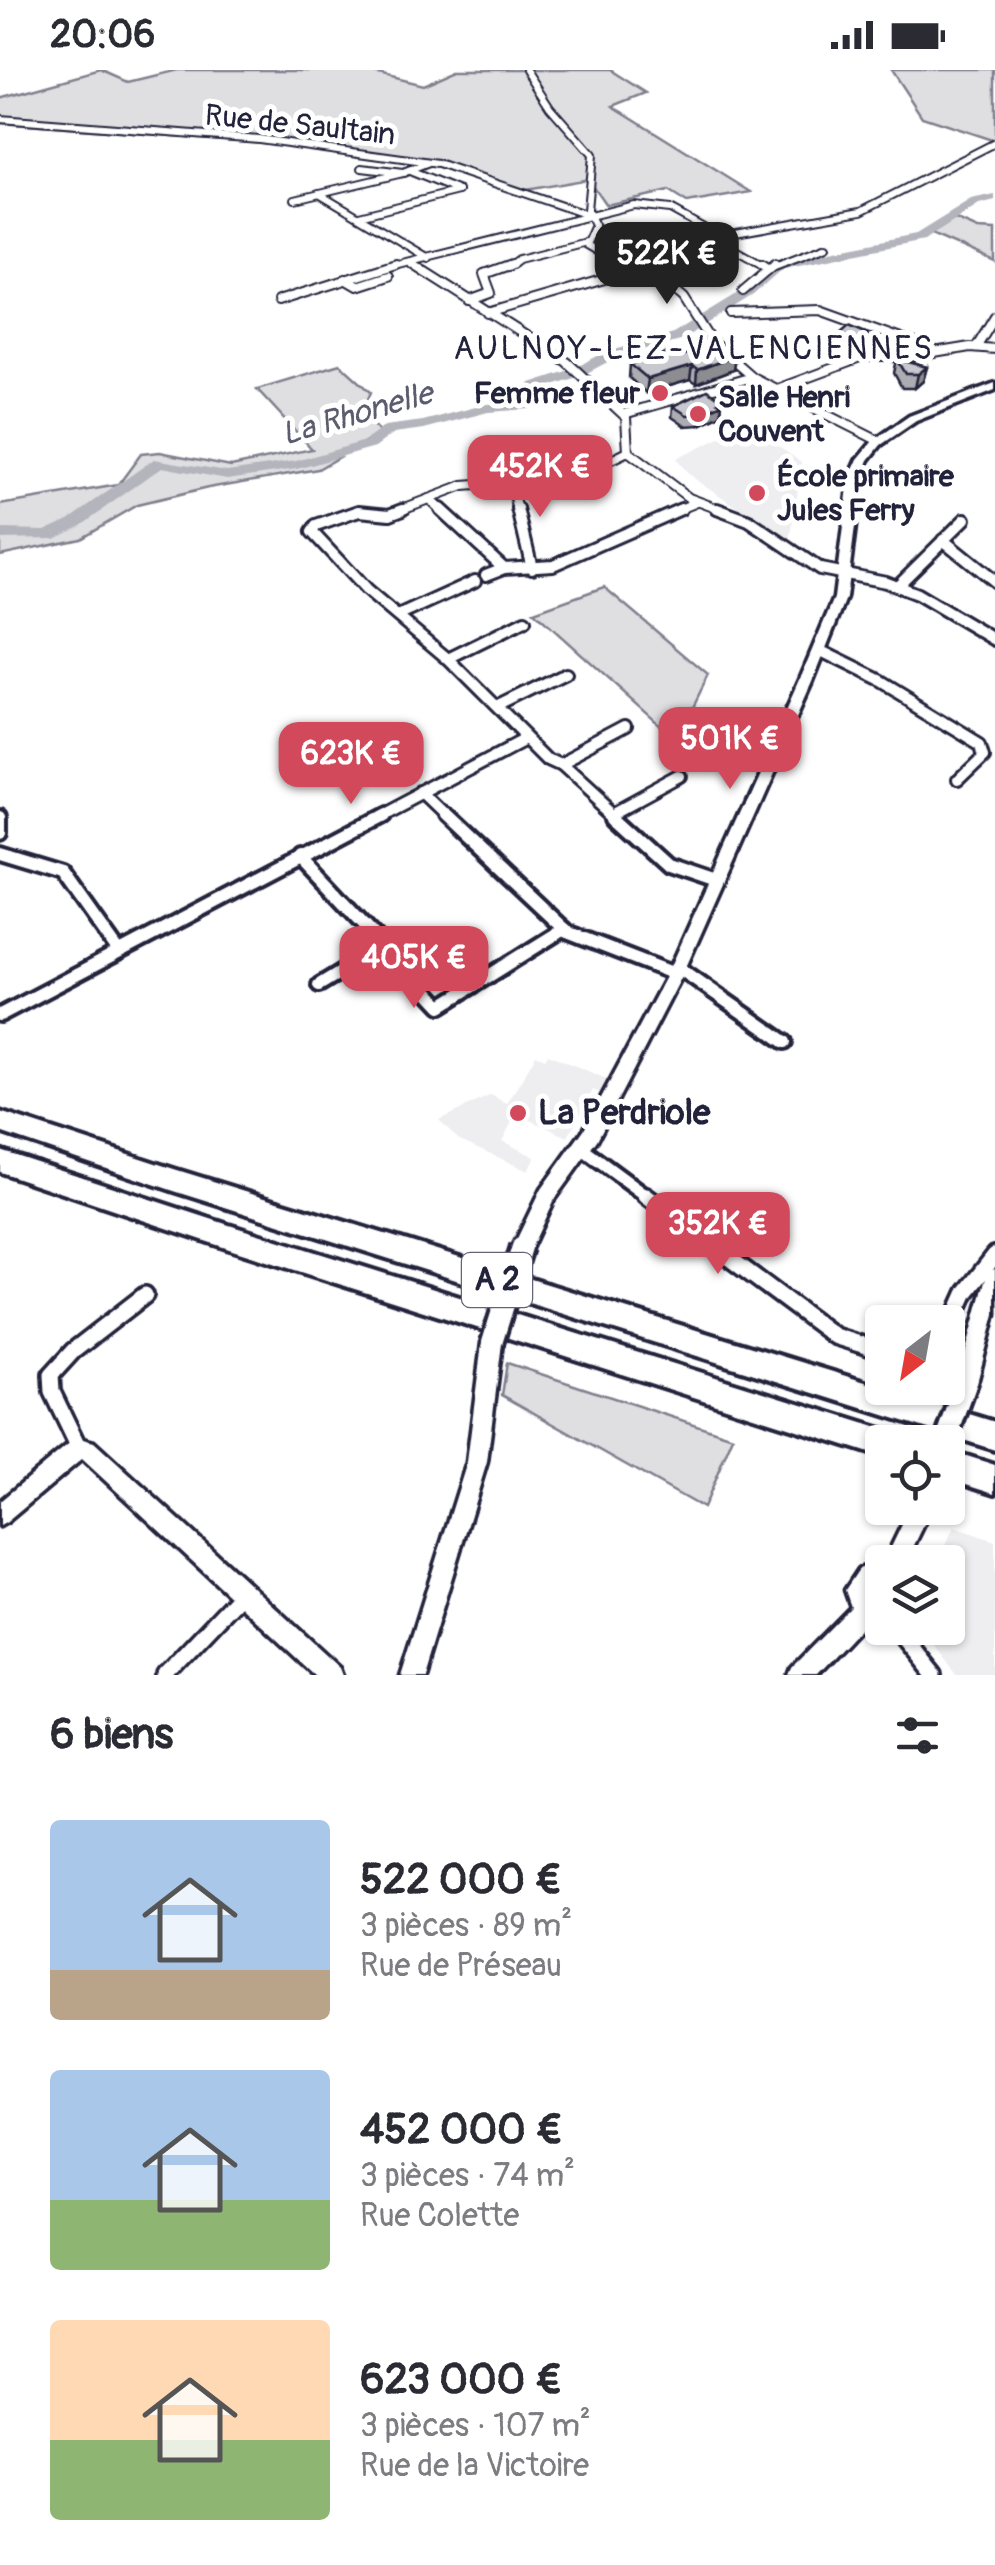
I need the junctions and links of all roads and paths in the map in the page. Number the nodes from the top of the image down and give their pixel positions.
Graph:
1 (526, 70) edge
2 (0, 120) edge
3 (995, 143) edge
4 (429, 163) junction
5 (362, 168) dead end
6 (407, 173) junction
7 (319, 193) junction
8 (295, 199) dead end
9 (588, 215) junction
10 (360, 216) junction
11 (718, 238) junction
12 (586, 242) junction
13 (828, 246) dead end
14 (428, 258) junction
15 (411, 263) junction
16 (768, 268) junction
17 (632, 271) junction
18 (648, 274) junction
19 (344, 279) junction
20 (402, 286) dead end
21 (743, 291) dead end
22 (469, 301) junction
23 (278, 302) dead end
24 (731, 312) dead end
25 (488, 313) junction
26 (995, 316) edge
27 (976, 347) junction
28 (995, 349) edge
29 (938, 352) junction
30 (752, 377) junction
31 (995, 386) edge
32 (777, 389) junction
33 (624, 414) junction
34 (877, 440) junction
35 (628, 452) junction
36 (511, 482) junction
37 (428, 499) junction
38 (696, 502) junction
39 (965, 519) dead end
40 (943, 540) junction
41 (504, 568) junction
42 (532, 568) junction
43 (844, 574) junction
44 (486, 576) dead end
45 (475, 580) dead end
46 (995, 582) edge
47 (897, 586) junction
48 (400, 614) junction
49 (525, 621) dead end
50 (995, 640) edge
51 (819, 650) junction
52 (448, 659) junction
53 (566, 674) dead end
54 (500, 708) junction
55 (629, 729) dead end
56 (526, 738) junction
57 (561, 765) junction
58 (682, 776) dead end
59 (957, 779) dead end
60 (420, 793) junction
61 (614, 813) junction
62 (0, 818) edge
63 (0, 833) edge
64 (0, 854) edge
65 (300, 856) junction
66 (716, 880) junction
67 (564, 929) junction
68 (383, 946) junction
69 (119, 952) junction
70 (677, 971) junction
71 (318, 986) dead end
72 (0, 1015) edge
73 (785, 1042) dead end
74 (0, 1122) edge
75 (582, 1148) junction
76 (0, 1160) edge
77 (995, 1254) edge
78 (995, 1278) edge
79 (145, 1295) dead end
80 (960, 1305) edge
81 (865, 1346) edge
82 (951, 1425) edge
83 (995, 1436) edge
84 (865, 1438) edge
85 (79, 1448) junction
86 (965, 1470) edge
87 (995, 1480) edge
88 (0, 1515) edge
89 (865, 1579) edge
90 (243, 1593) junction
91 (865, 1606) edge
92 (865, 1619) edge
93 (910, 1645) edge
94 (164, 1675) edge
95 (332, 1675) edge
96 (411, 1675) edge
97 (800, 1675) edge
98 (934, 1675) edge

1 - 9 street
2 - 4 street, Rue de Saultain
3 - 11 street
4 - 6 street
4 - 9 street, Rue de Saultain
5 - 6 street
6 - 7 street
6 - 10 street
7 - 8 street
7 - 10 street
9 - 11 street
9 - 12 street
9 - 14 street
10 - 14 street
11 - 16 street
11 - 18 street
12 - 17 street
12 - 22 street
13 - 16 street
14 - 15 street
15 - 19 street
15 - 22 street
16 - 21 street
17 - 18 street
17 - 25 street
18 - 30 street
19 - 20 street
19 - 23 street
22 - 25 street
24 - 29 street
25 - 33 street
26 - 27 street
27 - 28 street
27 - 29 street
29 - 32 street
30 - 32 street
30 - 33 street
31 - 34 street
32 - 34 street
33 - 35 street
34 - 43 street
35 - 36 street
35 - 38 street
36 - 37 street
36 - 42 street
37 - 41 street
37 - 48 street
38 - 42 street
38 - 43 street
39 - 40 street
40 - 46 street
40 - 47 street
41 - 42 street
41 - 44 street
43 - 47 street
43 - 51 street
45 - 48 street
47 - 50 street
48 - 52 street
49 - 52 street
51 - 59 street
51 - 66 street
52 - 54 street
53 - 54 street
54 - 56 street
55 - 57 street
56 - 57 street
56 - 60 street
57 - 61 street
58 - 61 street
60 - 65 street
60 - 67 street
61 - 66 street
62 - 63 street
64 - 69 street
65 - 68 street
65 - 69 street
66 - 70 street
67 - 68 street
67 - 70 street
68 - 71 street
69 - 72 street
70 - 73 street
70 - 75 street
74 - 83 highway, A 2
75 - 81 street
75 - 96 street, bridge
76 - 84 highway, A 2
77 - 80 street
78 - 82 street, bridge
79 - 85 street
85 - 88 street
85 - 90 street
86 - 87 highway
89 - 91 street
90 - 94 street
90 - 95 street
92 - 97 street
93 - 98 street

